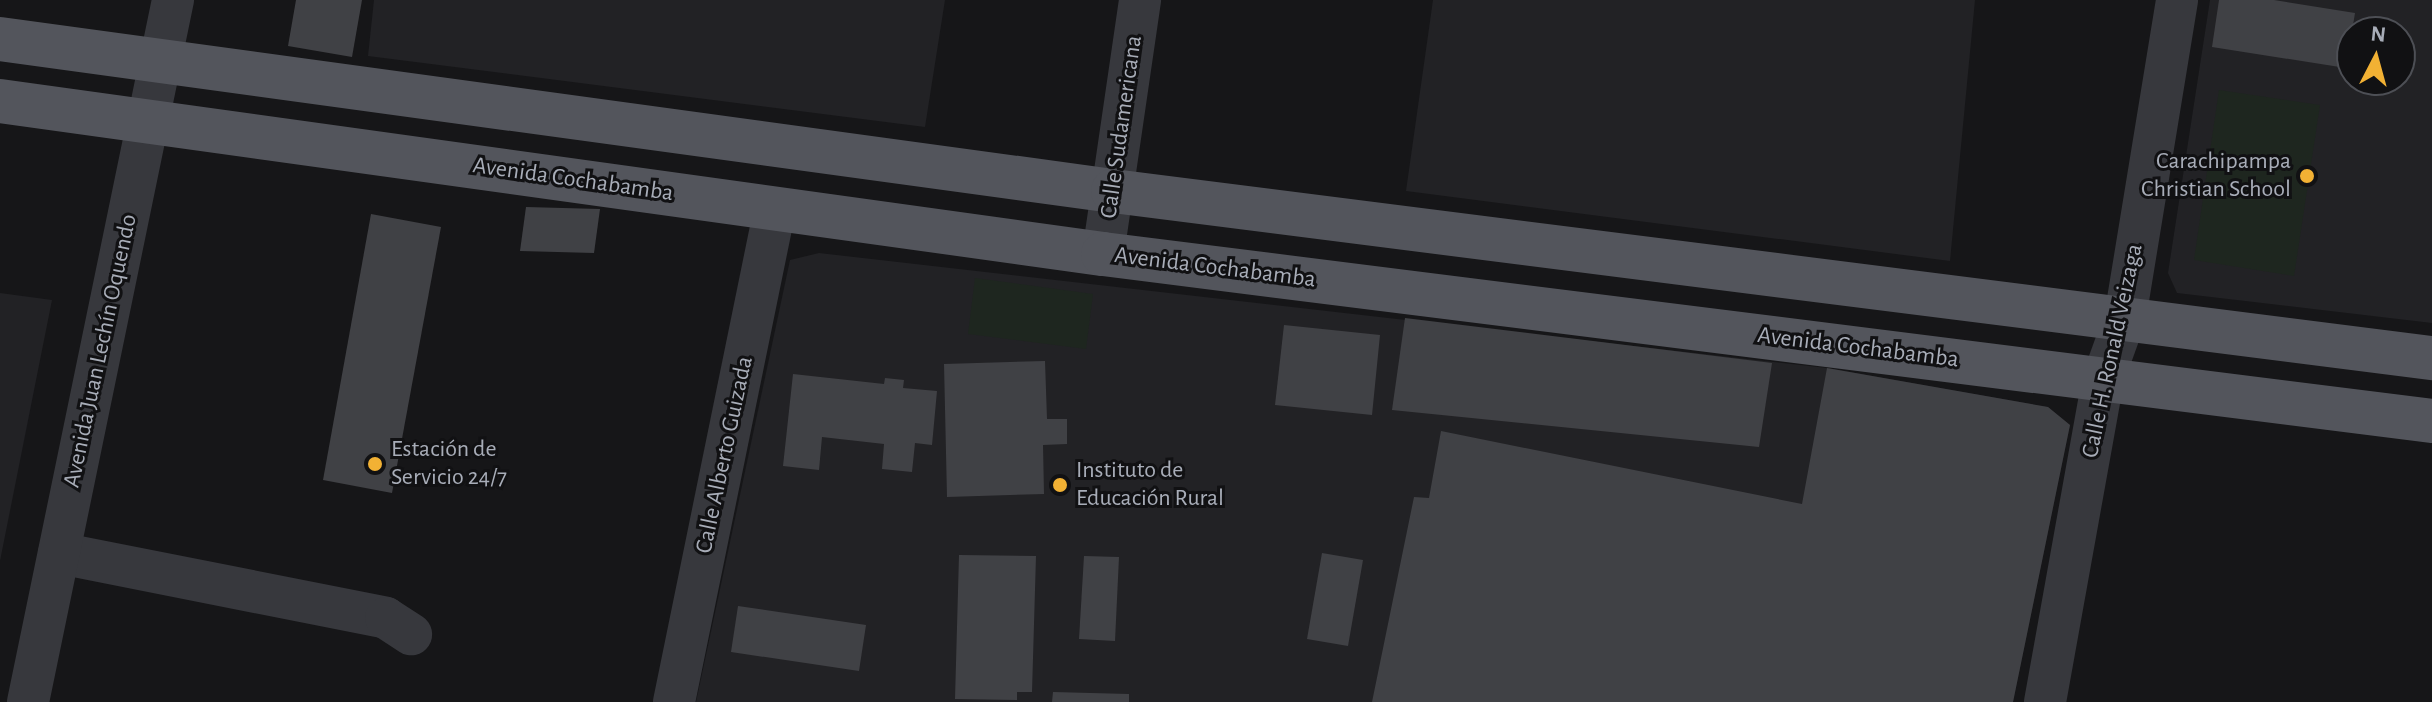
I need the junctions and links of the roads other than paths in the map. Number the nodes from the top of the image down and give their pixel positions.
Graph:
1 (173, 0) edge
2 (1140, 0) edge
3 (2177, 0) edge
4 (0, 39) edge
5 (162, 60) junction
6 (0, 101) edge
7 (150, 122) junction
8 (1113, 191) junction
9 (775, 208) junction
10 (1103, 254) junction
11 (2125, 318) junction
12 (2432, 358) edge
13 (2103, 379) junction
14 (2432, 421) edge
15 (59, 553) junction
16 (411, 634) dead end
17 (28, 702) edge
18 (674, 702) edge
19 (2045, 702) edge

1 - 5 street, Avenida Juan Lechín Oquendo
2 - 8 street, Calle Sudamericana
3 - 11 street, Calle H. Ronald Veizaga
4 - 5 main road
5 - 7 street, Avenida Juan Lechín Oquendo
5 - 8 main road
6 - 7 main road, Avenida Cochabamba
7 - 9 main road, Avenida Cochabamba
7 - 15 street, Avenida Juan Lechín Oquendo
8 - 10 street, Calle Sudamericana
8 - 11 main road
9 - 10 main road, Avenida Cochabamba
9 - 18 street, Calle Alberto Guizada
10 - 13 main road, Avenida Cochabamba
11 - 12 main road
11 - 13 street, Calle H. Ronald Veizaga
13 - 14 main road, Avenida Cochabamba
13 - 19 street, Calle H. Ronald Veizaga
15 - 16 street
15 - 17 street, Avenida Juan Lechín Oquendo

